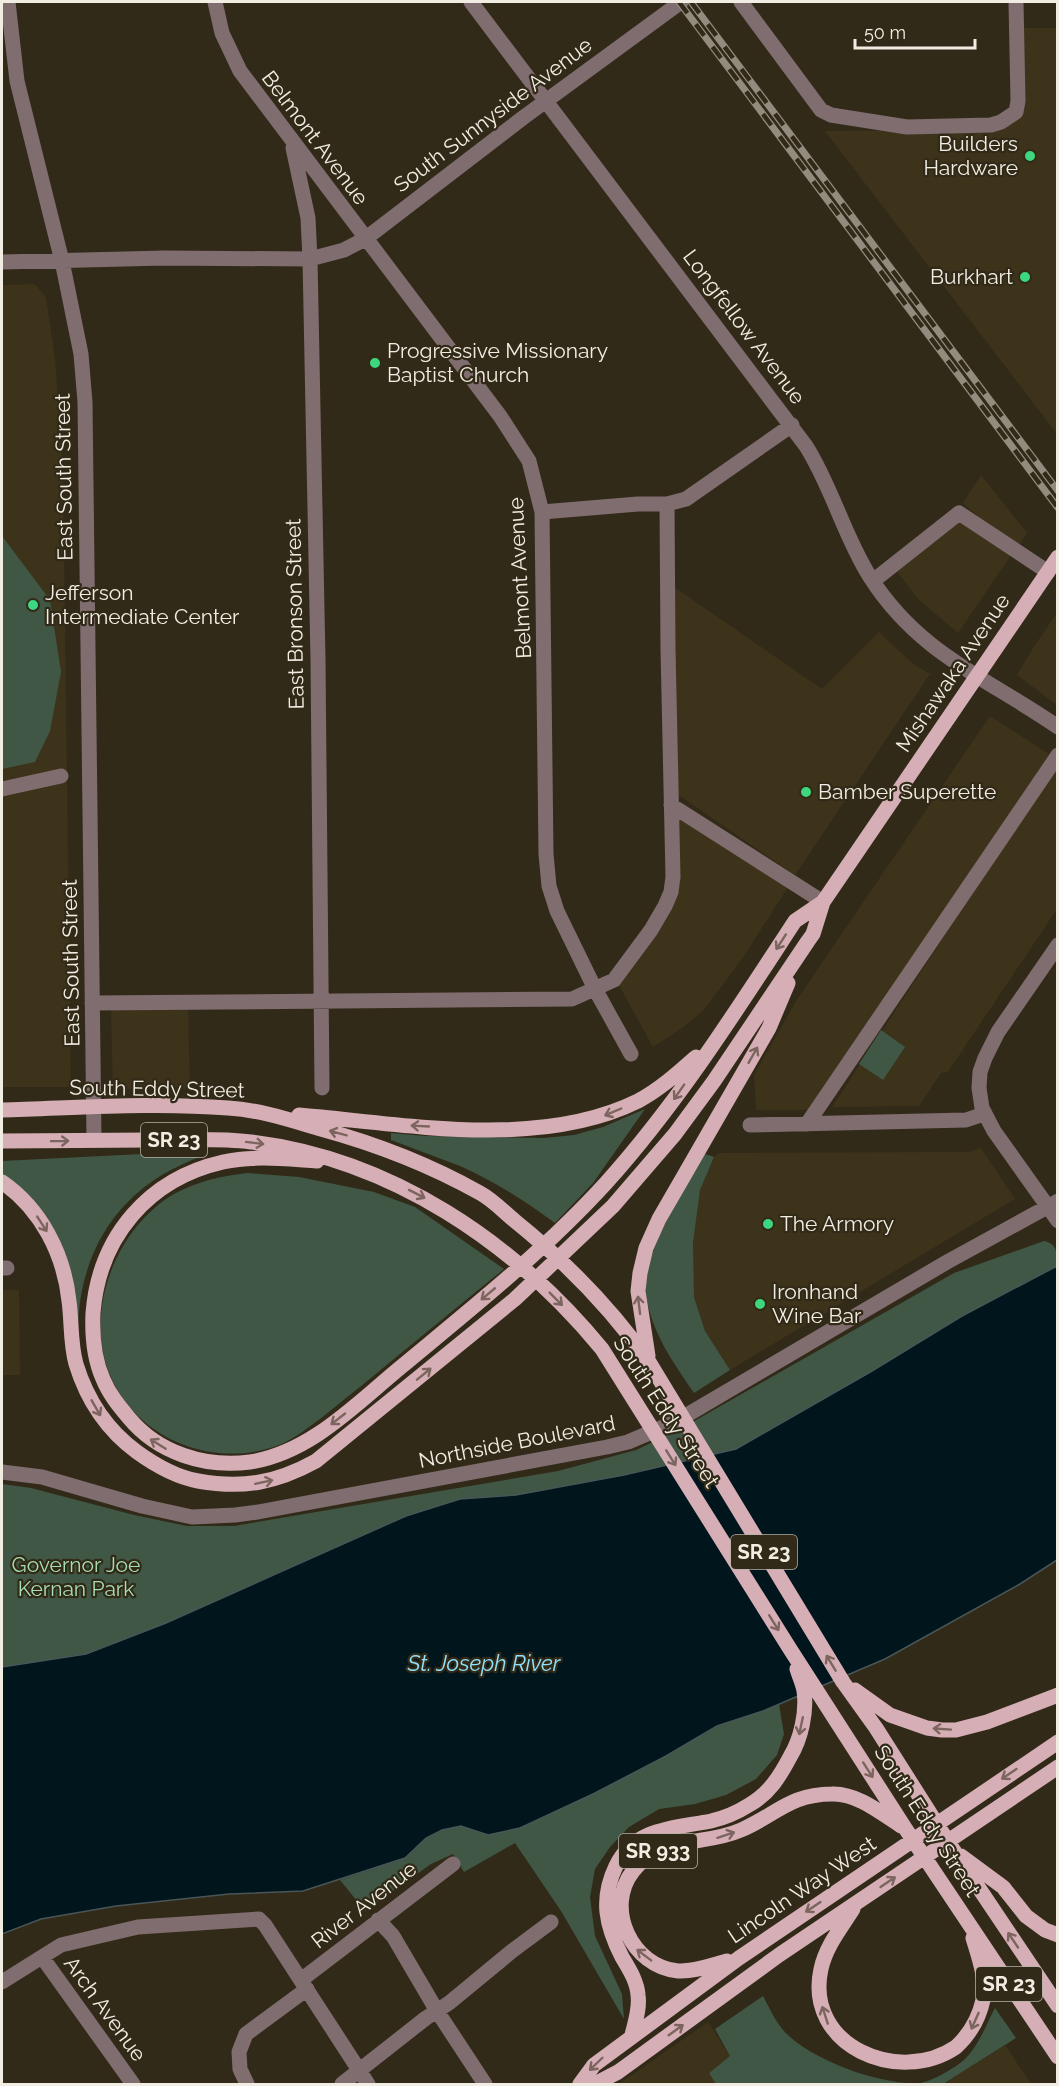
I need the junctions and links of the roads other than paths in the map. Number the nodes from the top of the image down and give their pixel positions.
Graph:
1 (8, 2) edge
2 (215, 2) edge
3 (471, 2) edge
4 (681, 2) edge
5 (741, 2) edge
6 (1016, 2) edge
7 (548, 101) junction
8 (291, 141) junction
9 (365, 238) junction
10 (310, 259) junction
11 (62, 261) junction
12 (2, 262) edge
13 (792, 425) junction
14 (667, 504) junction
15 (542, 512) junction
16 (1058, 557) edge
17 (1048, 572) junction
18 (873, 581) junction
19 (975, 677) junction
20 (1058, 727) edge
21 (1058, 755) edge
22 (61, 776) dead end
23 (2, 789) edge
24 (671, 805) junction
25 (823, 902) junction
26 (1058, 945) edge
27 (801, 951) junction
28 (595, 989) junction
29 (321, 1000) junction
30 (92, 1003) junction
31 (712, 1044) junction
32 (631, 1054) dead end
33 (322, 1088) dead end
34 (93, 1107) junction
35 (2, 1110) edge
36 (269, 1113) junction
37 (984, 1114) junction
38 (807, 1124) junction
39 (750, 1125) dead end
40 (94, 1140) junction
41 (2, 1141) edge
42 (344, 1163) junction
43 (2, 1182) edge
44 (1052, 1204) edge
45 (1058, 1221) edge
46 (652, 1368) junction
47 (2, 1472) edge
48 (790, 1649) junction
49 (843, 1682) junction
50 (1058, 1695) edge
51 (1058, 1742) edge
52 (1055, 1770) edge
53 (905, 1828) junction
54 (954, 1851) junction
55 (453, 1864) dead end
56 (856, 1903) junction
57 (965, 1917) junction
58 (378, 1920) junction
59 (551, 1922) dead end
60 (1058, 1935) edge
61 (42, 1957) junction
62 (739, 1958) junction
63 (2, 1982) edge
64 (304, 1985) junction
65 (1058, 2006) edge
66 (436, 2011) junction
67 (632, 2035) junction
68 (1058, 2057) edge
69 (360, 2071) junction
70 (133, 2085) edge
71 (247, 2085) edge
72 (342, 2085) edge
73 (368, 2085) edge
74 (485, 2085) edge
75 (580, 2085) edge
76 (595, 2085) edge

1 - 11 street, East South Street
2 - 8 street, Belmont Avenue
3 - 7 street, Longfellow Avenue
4 - 7 street, South Sunnyside Avenue
5 - 6 street
7 - 9 street, South Sunnyside Avenue
7 - 13 street, Longfellow Avenue
8 - 9 street, Belmont Avenue
8 - 10 street, East Bronson Street
9 - 10 street, South Sunnyside Avenue
9 - 15 street, Belmont Avenue
10 - 11 street, South Sunnyside Avenue
10 - 29 street, East Bronson Street
11 - 12 street, South Sunnyside Avenue
11 - 30 street, East South Street
13 - 14 street
13 - 18 street, Longfellow Avenue
14 - 15 street
14 - 24 street
15 - 28 street, Belmont Avenue
16 - 17 main road, Mishawaka Avenue
17 - 18 street
17 - 19 main road, Mishawaka Avenue
18 - 19 street, Longfellow Avenue
19 - 20 street, Longfellow Avenue
19 - 25 main road, Mishawaka Avenue
21 - 38 street
22 - 23 street
24 - 25 street
24 - 28 street
25 - 27 main road, Mishawaka Avenue
25 -> 31 main road, Mishawaka Avenue
26 - 37 street
43 -> 27 main road
46 -> 27 main road
28 - 29 street
28 - 32 street, Belmont Avenue
29 - 30 street
29 - 33 street, East Bronson Street
30 - 34 street, East South Street
31 -> 36 main road
31 -> 42 main road, Mishawaka Avenue
34 - 35 main road, South Eddy Street / SR 23
34 - 36 main road, South Eddy Street / SR 23
34 - 40 street, East South Street
46 -> 36 main road, South Eddy Street / SR 23
37 - 38 street
37 - 44 street
38 - 39 street
41 -> 40 main road, South Eddy Street / SR 23
40 -> 42 main road, South Eddy Street / SR 23
42 -> 48 main road, South Eddy Street / SR 23
44 - 45 street
44 - 47 street, Northside Boulevard
49 -> 46 main road, South Eddy Street / SR 23
48 -> 53 main road, South Eddy Street / SR 23
48 -> 67 main road
50 -> 49 main road
49 - 54 main road, South Eddy Street / SR 23
51 -> 62 main road, Lincoln Way West / SR 933
56 -> 52 main road, Lincoln Way West
53 - 57 main road, South Eddy Street / SR 23
62 -> 53 main road, SR 933
54 - 60 main road
65 -> 54 main road, South Eddy Street / SR 23
55 - 58 street, River Avenue
57 -> 56 main road
76 -> 56 main road, Lincoln Way West
57 - 68 main road, South Eddy Street / SR 23
58 - 64 street, River Avenue
58 - 66 street
59 - 66 street
61 - 63 street
61 - 64 street
61 - 70 street, Arch Avenue
62 - 67 main road, Lincoln Way West
64 - 69 street
64 - 71 street, River Avenue
66 - 69 street
66 - 74 street
67 -> 75 main road, Lincoln Way West
69 - 72 street
69 - 73 street

